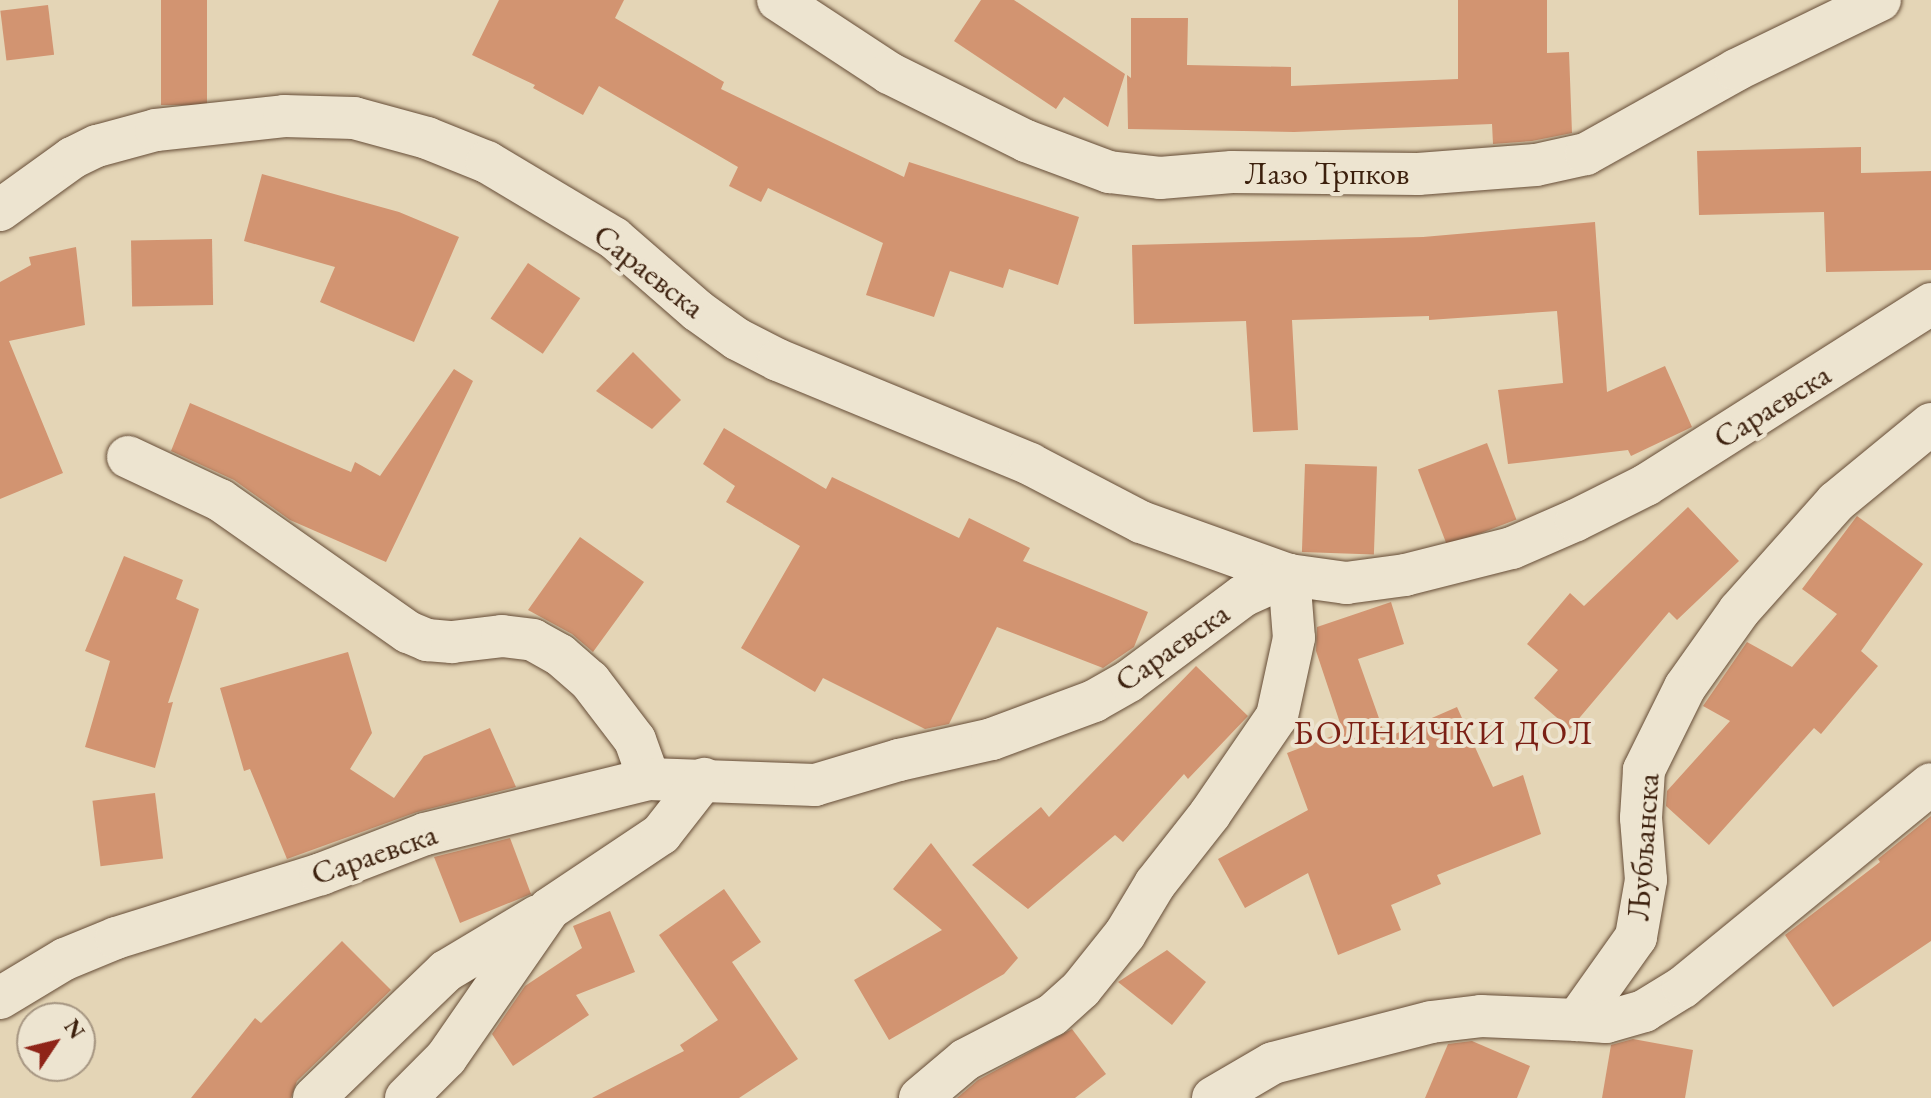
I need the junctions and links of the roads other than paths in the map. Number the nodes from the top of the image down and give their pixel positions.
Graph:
1 (778, 0) edge
2 (1880, 0) edge
3 (0, 210) edge
4 (1931, 304) edge
5 (1931, 424) edge
6 (128, 457) dead end
7 (1289, 575) junction
8 (649, 779) junction
9 (704, 779) junction
10 (1931, 784) edge
11 (549, 909) junction
12 (0, 998) edge
13 (1577, 1020) junction
14 (314, 1098) edge
15 (406, 1098) edge
16 (920, 1098) edge
17 (1213, 1098) edge

1 - 2 street, Лазо Трпков
3 - 7 street, Сараевска
4 - 7 street, Сараевска
5 - 13 street, Љубљанска
6 - 8 street
7 - 9 street, Сараевска
7 - 16 street
8 - 9 street, Сараевска
8 - 12 street, Сараевска
9 - 11 street
10 - 13 street
11 - 14 street
11 - 15 street
13 - 17 street

